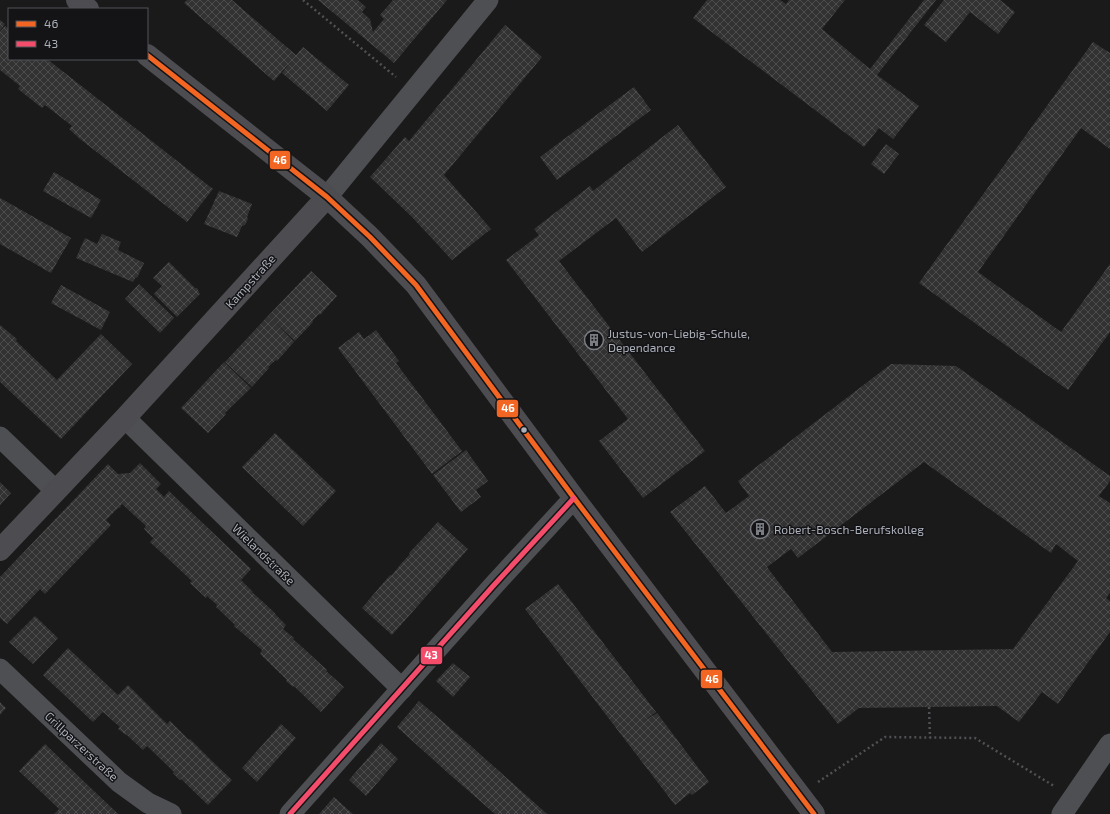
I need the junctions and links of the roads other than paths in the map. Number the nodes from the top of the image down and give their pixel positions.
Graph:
1 (77, 0) edge
2 (488, 0) edge
3 (87, 8) edge
4 (148, 56) edge
5 (327, 197) junction
6 (125, 418) junction
7 (0, 437) edge
8 (56, 491) junction
9 (574, 498) junction
10 (0, 550) edge
11 (0, 669) edge
12 (402, 689) junction
13 (1110, 744) edge
14 (1067, 806) edge
15 (171, 814) edge
16 (290, 814) edge
17 (814, 814) edge

1 - 3 street
2 - 5 street, Kampstraße
4 - 5 street
5 - 6 street, Kampstraße
5 - 9 street
6 - 8 street, Kampstraße
6 - 12 street, Wielandstraße
7 - 8 street
8 - 10 street, Kampstraße
9 - 12 street
9 - 17 street
11 - 15 street, Grillparzerstraße
12 - 16 street
13 - 14 street

